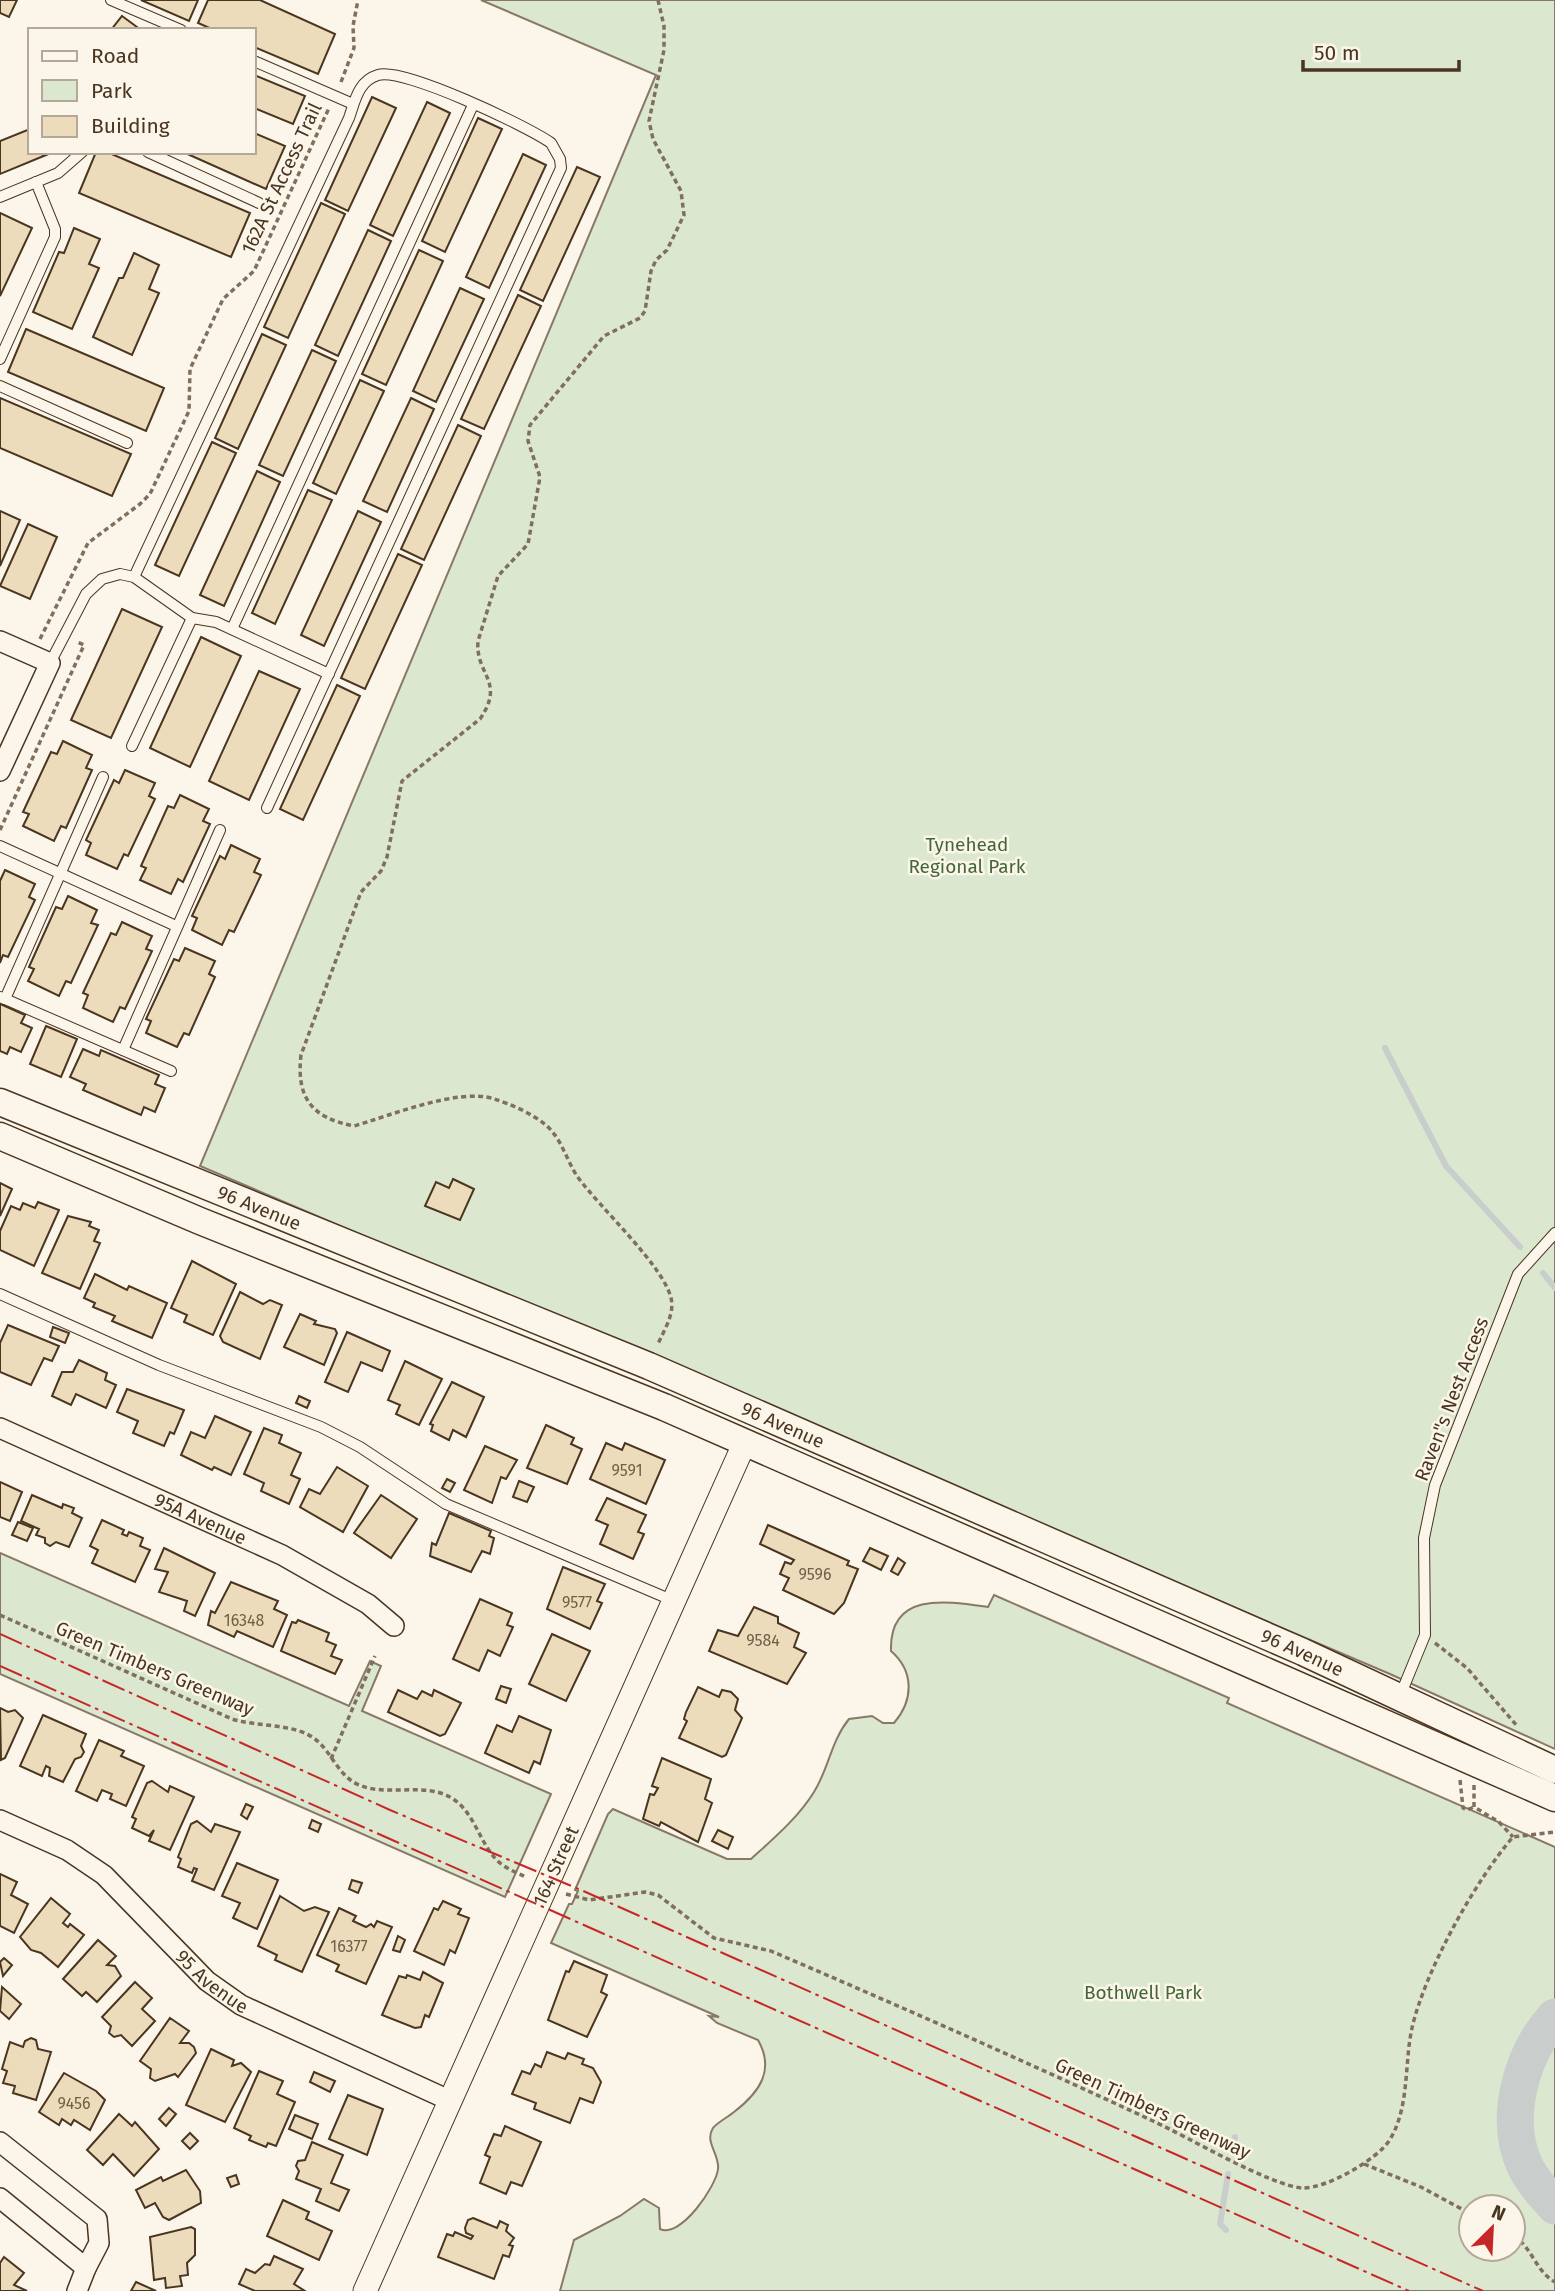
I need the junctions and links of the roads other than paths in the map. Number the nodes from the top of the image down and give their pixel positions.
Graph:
1 (111, 0) edge
2 (167, 27) edge
3 (256, 62) edge
4 (353, 104) junction
5 (473, 105) junction
6 (80, 154) edge
7 (152, 154) edge
8 (36, 182) junction
9 (0, 197) edge
10 (259, 203) dead end
11 (0, 359) edge
12 (0, 386) edge
13 (127, 443) dead end
14 (134, 578) junction
15 (192, 618) junction
16 (232, 629) junction
17 (0, 641) edge
18 (50, 663) junction
19 (330, 674) junction
20 (132, 746) dead end
21 (0, 771) edge
22 (103, 777) dead end
23 (267, 808) dead end
24 (220, 830) dead end
25 (0, 846) edge
26 (59, 873) junction
27 (176, 926) junction
28 (3, 998) edge
29 (123, 1050) junction
30 (171, 1071) dead end
31 (0, 1102) edge
32 (0, 1136) edge
33 (1555, 1233) edge
34 (0, 1294) edge
35 (0, 1428) edge
36 (801, 1433) junction
37 (745, 1442) junction
38 (675, 1601) junction
39 (394, 1626) dead end
40 (1400, 1697) junction
41 (1555, 1770) edge
42 (1555, 1798) edge
43 (0, 1820) edge
44 (450, 2101) junction
45 (0, 2142) edge
46 (0, 2198) edge
47 (86, 2268) junction
48 (76, 2291) edge
49 (365, 2291) edge

1 - 2 lane
3 - 4 lane
4 - 5 lane
4 - 14 lane
5 - 16 lane
5 - 19 lane
6 - 8 lane
7 - 10 lane
8 - 9 lane
8 - 11 lane
12 - 13 lane
14 - 15 lane
14 - 18 lane
15 - 16 lane
15 - 20 lane
16 - 19 lane
17 - 18 street
18 - 21 street
19 - 23 lane
22 - 26 lane
24 - 27 lane
25 - 26 lane
26 - 27 lane
26 - 28 lane
27 - 29 lane
28 - 29 lane
29 - 30 lane
31 - 36 main road, 96 Avenue
32 - 37 main road, 96 Avenue
33 - 40 lane, Raven"s Nest Access
34 - 38 lane
35 - 39 street, 95A Avenue
36 - 37 main road
36 - 40 main road, 96 Avenue
37 - 38 street, 164 Street
37 - 42 main road, 96 Avenue
38 - 44 street, 164 Street
40 - 41 main road, 96 Avenue
43 - 44 street, 95 Avenue
44 - 49 street, 164 Street
45 - 47 street
46 - 47 street
47 - 48 street

